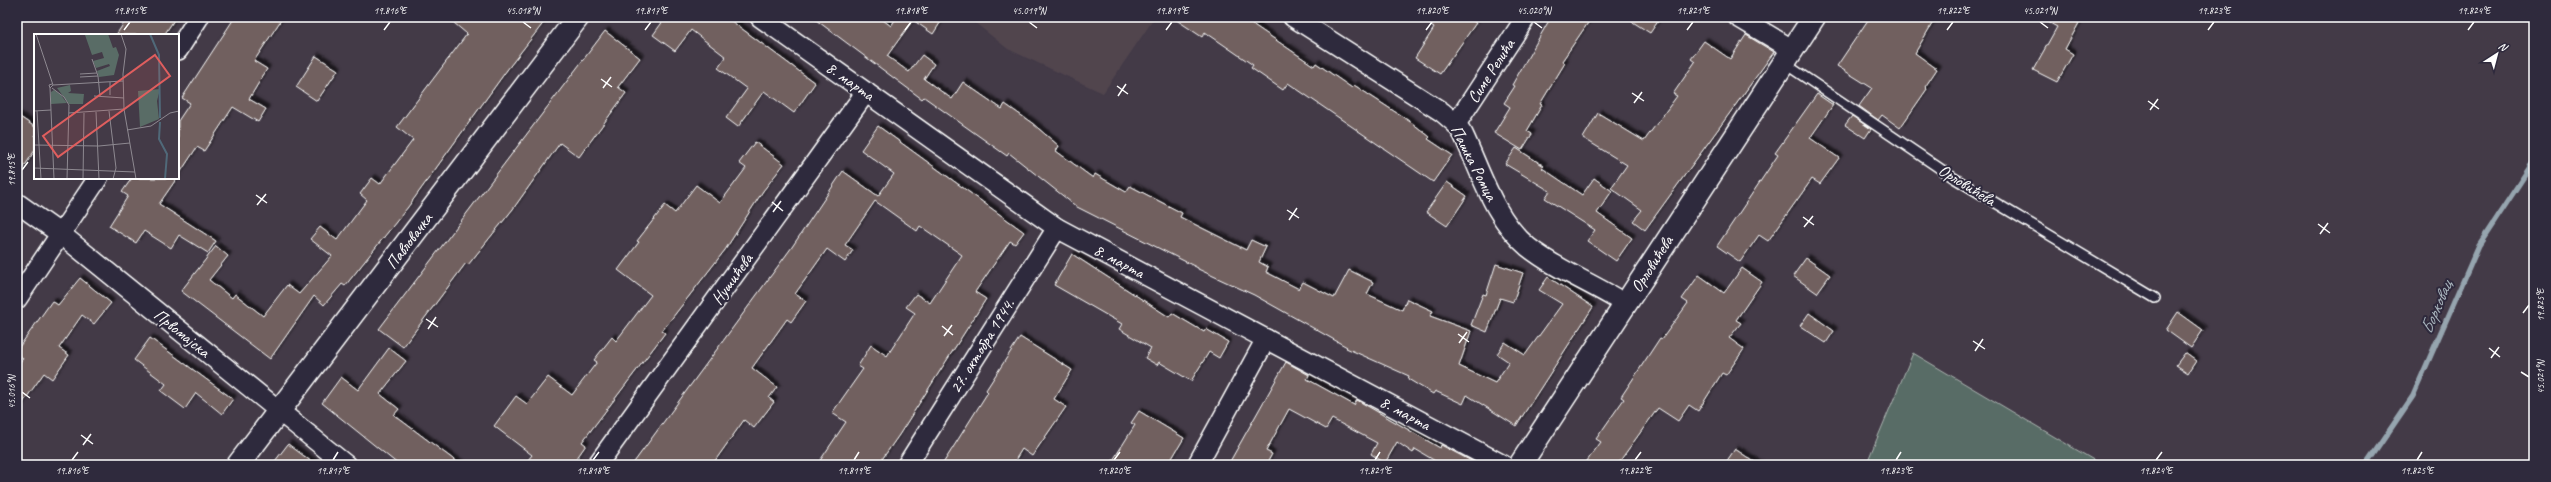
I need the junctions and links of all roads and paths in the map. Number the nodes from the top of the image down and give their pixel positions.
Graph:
1 (199, 17) edge
2 (578, 17) edge
3 (760, 17) edge
4 (1293, 17) edge
5 (1526, 17) edge
6 (1738, 17) edge
7 (1814, 17) edge
8 (179, 48) edge
9 (1788, 56) junction
10 (866, 92) junction
11 (1456, 124) junction
12 (97, 179) edge
13 (17, 203) edge
14 (1057, 228) junction
15 (62, 235) junction
16 (2155, 298) dead end
17 (17, 299) edge
18 (1626, 304) junction
19 (1266, 339) junction
20 (279, 412) junction
21 (238, 465) edge
22 (346, 465) edge
23 (597, 465) edge
24 (907, 465) edge
25 (1197, 465) edge
26 (1503, 465) edge
27 (1520, 465) edge

1 - 8 street
2 - 20 street, Павловачка
3 - 10 street, 8. марта
4 - 11 street, Пашка Ромца
5 - 11 street, Симе Релића
6 - 9 street
7 - 9 street, Орловићева
9 - 16 lane, Орловићева
9 - 18 street, Орловићева
10 - 14 street, 8. марта
10 - 23 street, Нушићева
11 - 18 street, Пашка Ромца
12 - 15 street
13 - 15 street, Првомајска
14 - 19 street, 8. марта
14 - 24 street, 27. октобра 1944.
15 - 17 street
15 - 20 street, Првомајска
18 - 27 street, Орловићева
19 - 25 street
19 - 26 street, 8. марта
20 - 21 street, Павловачка
20 - 22 street, Првомајска

